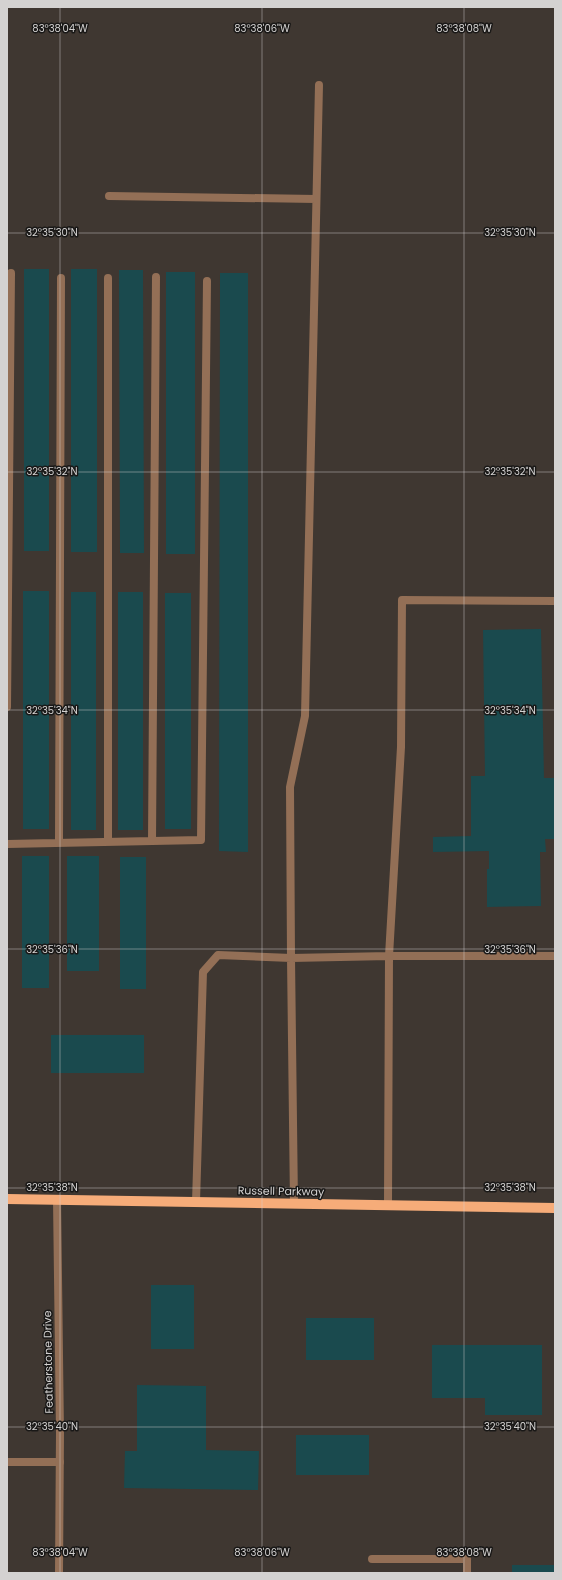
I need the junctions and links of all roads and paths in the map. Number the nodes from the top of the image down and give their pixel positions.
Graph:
1 (319, 85) dead end
2 (110, 196) dead end
3 (316, 198) junction
4 (11, 273) dead end
5 (156, 277) dead end
6 (61, 278) dead end
7 (108, 278) dead end
8 (207, 281) dead end
9 (555, 601) edge
10 (7, 707) edge
11 (152, 841) junction
12 (108, 842) junction
13 (59, 843) junction
14 (7, 844) edge
15 (389, 956) junction
16 (555, 956) edge
17 (291, 958) junction
18 (7, 1199) edge
19 (57, 1199) junction
20 (196, 1202) junction
21 (294, 1203) junction
22 (388, 1205) junction
23 (555, 1208) edge
24 (7, 1462) edge
25 (60, 1462) junction
26 (372, 1559) dead end
27 (59, 1573) edge
28 (467, 1573) edge

1 - 3 street
2 - 3 street
3 - 17 street
4 - 10 street
5 - 11 street
6 - 13 street
7 - 12 street
8 - 11 street
9 - 15 street
11 - 12 street
12 - 13 street
13 - 14 street
15 - 16 street
15 - 17 street
15 - 22 street
17 - 20 street
17 - 21 street
18 - 19 main road, Russell Parkway
19 - 20 main road, Russell Parkway
19 - 25 street, Featherstone Drive
20 - 21 main road, Russell Parkway
21 - 22 main road, Russell Parkway
22 - 23 main road, Russell Parkway
24 - 25 street
25 - 27 street, Featherstone Drive
26 - 28 street

